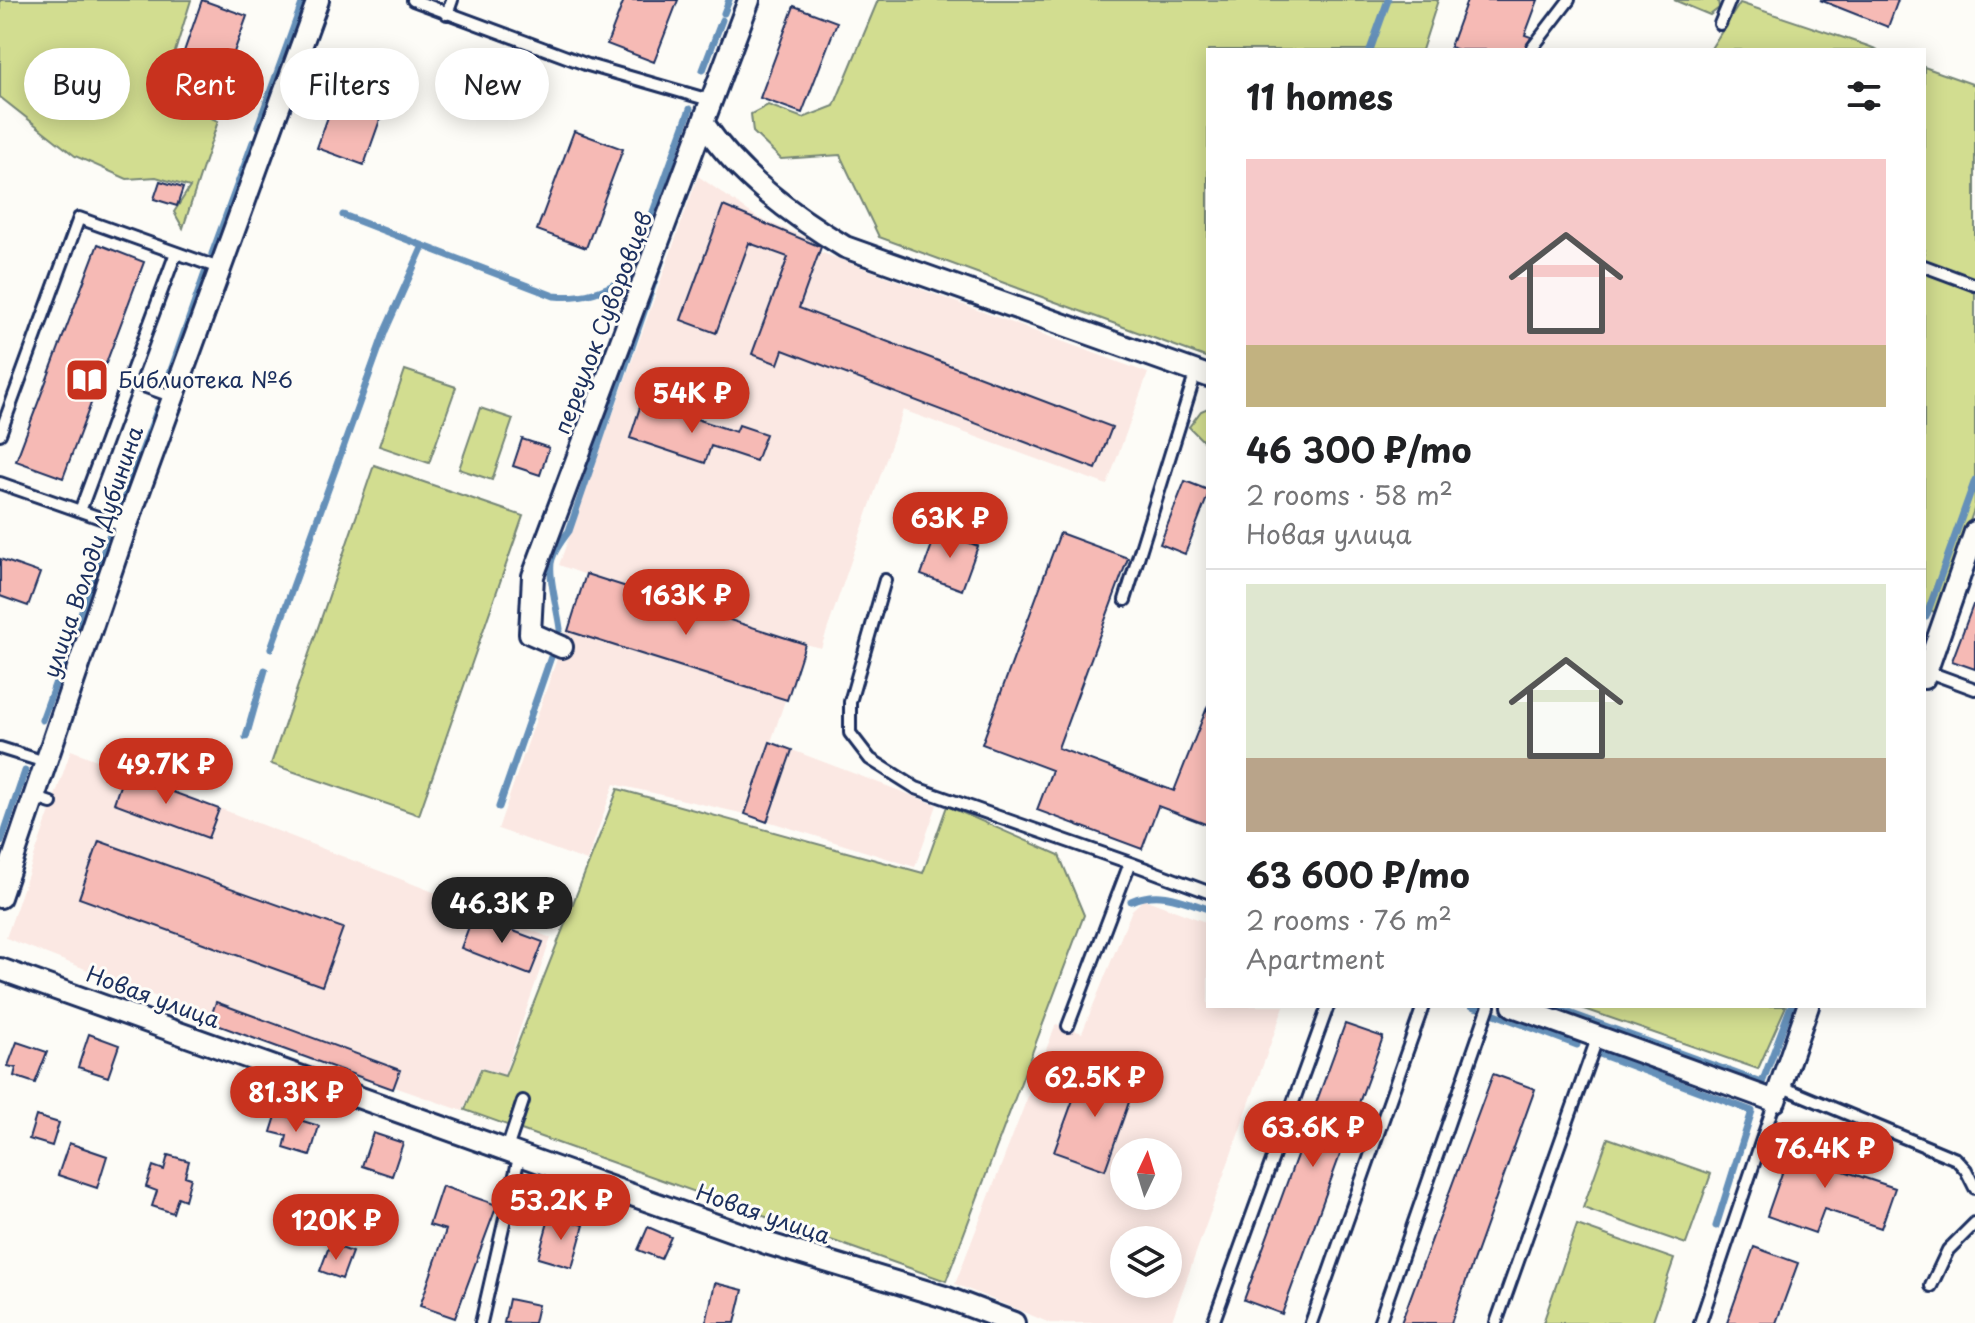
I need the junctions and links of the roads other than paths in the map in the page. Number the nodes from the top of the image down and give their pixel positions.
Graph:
1 (318, 0) edge
2 (413, 0) edge
3 (452, 0) edge
4 (749, 0) edge
5 (1569, 0) edge
6 (1730, 0) edge
7 (447, 14) junction
8 (1720, 24) dead end
9 (1533, 47) dead end
10 (713, 101) junction
11 (704, 124) junction
12 (179, 254) junction
13 (1926, 267) edge
14 (219, 268) junction
15 (1975, 285) edge
16 (1202, 374) edge
17 (129, 381) junction
18 (174, 397) junction
19 (0, 434) edge
20 (0, 483) edge
21 (80, 511) junction
22 (126, 527) junction
23 (1975, 532) edge
24 (885, 580) dead end
25 (1125, 600) dead end
26 (1931, 638) edge
27 (562, 647) dead end
28 (1926, 668) edge
29 (1926, 674) edge
30 (1975, 689) edge
31 (0, 748) edge
32 (45, 762) junction
33 (1130, 863) junction
34 (1206, 891) edge
35 (0, 897) edge
36 (2, 975) edge
37 (1327, 1008) edge
38 (1422, 1008) edge
39 (1488, 1008) edge
40 (1519, 1008) edge
41 (1807, 1008) edge
42 (1068, 1026) dead end
43 (1598, 1036) junction
44 (1778, 1093) junction
45 (523, 1101) dead end
46 (514, 1151) junction
47 (1971, 1169) edge
48 (1975, 1188) edge
49 (1975, 1223) edge
50 (1931, 1286) dead end
51 (481, 1323) edge
52 (1014, 1323) edge
53 (1213, 1323) edge
54 (1311, 1323) edge
55 (1379, 1323) edge
56 (1496, 1323) edge
57 (1700, 1323) edge

1 - 14 street, улица Володи Дубинина
2 - 7 lane
3 - 7 lane
4 - 10 street, переулок Суворовцев
5 - 9 lane
6 - 8 lane
7 - 10 lane
10 - 11 street, переулок Суворовцев
11 - 16 street
11 - 27 street, переулок Суворовцев
12 - 14 lane
12 - 17 lane
12 - 19 lane
13 - 15 lane
14 - 18 street, улица Володи Дубинина
16 - 25 lane
17 - 18 lane
17 - 21 lane
18 - 22 street, улица Володи Дубинина
20 - 21 lane
21 - 22 lane
22 - 32 street, улица Володи Дубинина
23 - 26 street
24 - 33 lane
26 - 28 street
29 - 30 lane
31 - 32 lane
32 - 35 street, улица Володи Дубинина
33 - 34 lane
33 - 42 lane
36 - 46 street, Новая улица
37 - 53 lane
38 - 54 lane
39 - 55 lane
40 - 43 street
41 - 44 street
43 - 44 street
43 - 56 lane
44 - 47 lane
44 - 57 lane
45 - 46 lane
46 - 51 lane
46 - 52 street, Новая улица
47 - 48 lane
49 - 50 lane

